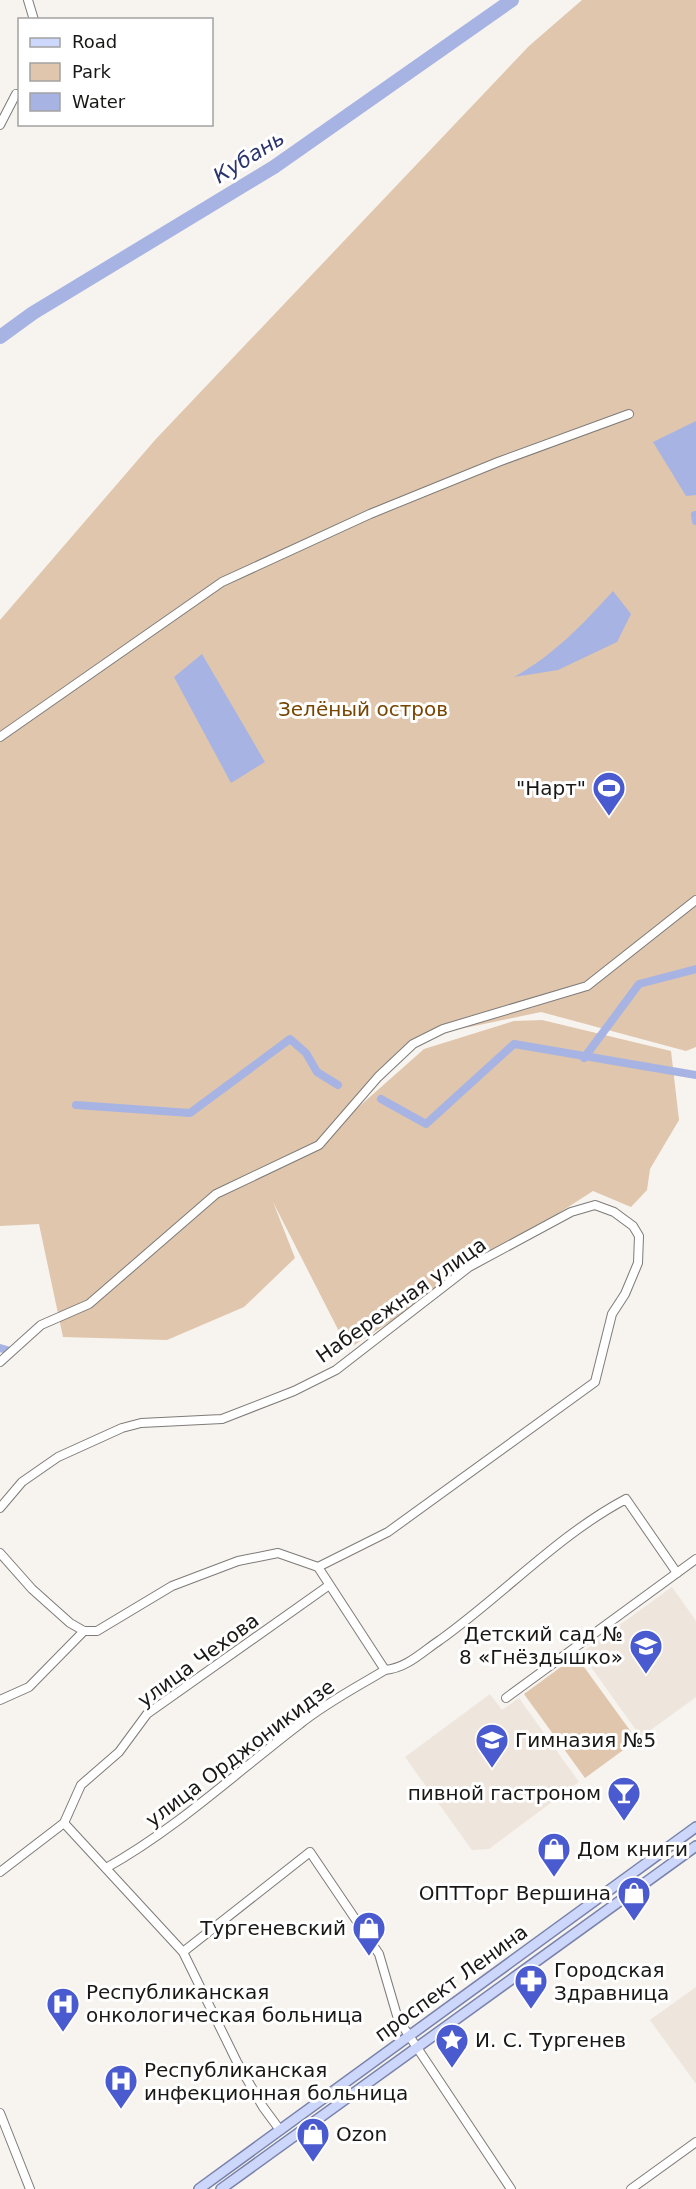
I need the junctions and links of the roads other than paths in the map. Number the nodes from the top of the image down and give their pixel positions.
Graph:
1 (28, 0) edge
2 (33, 18) edge
3 (16, 94) dead end
4 (0, 125) edge
5 (629, 414) dead end
6 (0, 736) edge
7 (696, 900) edge
8 (0, 1362) edge
9 (0, 1508) edge
10 (0, 1553) edge
11 (696, 1558) edge
12 (318, 1568) junction
13 (677, 1573) junction
14 (328, 1586) junction
15 (84, 1631) junction
16 (385, 1670) junction
17 (506, 1698) dead end
18 (0, 1700) edge
19 (64, 1823) junction
20 (696, 1827) edge
21 (696, 1846) edge
22 (106, 1869) junction
23 (0, 1872) edge
24 (183, 1952) junction
25 (410, 2036) junction
26 (418, 2048) junction
27 (0, 2113) edge
28 (280, 2130) junction
29 (696, 2142) edge
30 (30, 2189) edge
31 (199, 2189) edge
32 (221, 2189) edge
33 (511, 2189) edge
34 (631, 2189) edge

1 - 2 street
3 - 4 street
5 - 6 street
7 - 8 street
9 - 12 street, Набережная улица
10 - 15 street
11 - 13 street
12 - 14 street
12 - 15 street
13 - 16 street, улица Орджоникидзе
13 - 17 street
14 - 16 street
14 - 19 street, улица Чехова
15 - 18 street
16 - 22 street, улица Орджоникидзе
19 - 22 street
19 - 23 street, улица Чехова
20 - 25 main road, проспект Ленина
21 - 26 main road, проспект Ленина
22 - 24 street
24 - 25 street
24 - 28 street
25 - 26 street
25 - 28 main road, проспект Ленина
26 - 32 main road, проспект Ленина
26 - 33 street
27 - 30 street
28 - 31 main road, проспект Ленина
29 - 34 street

